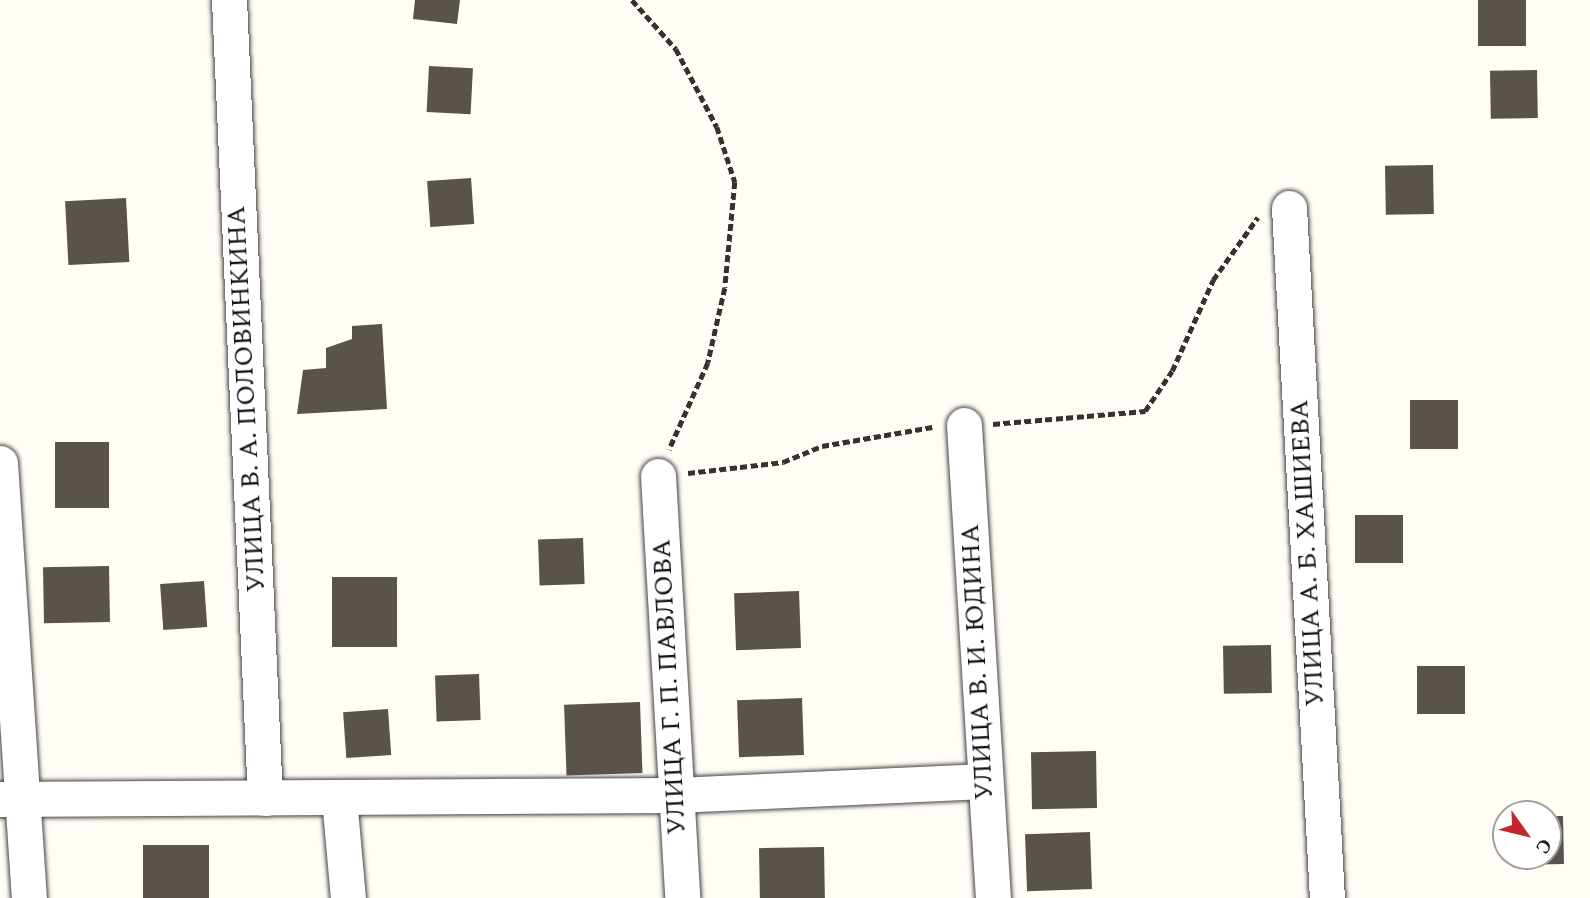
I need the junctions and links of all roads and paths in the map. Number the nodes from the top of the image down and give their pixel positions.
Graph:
1 (229, 0) edge
2 (632, 0) edge
3 (1289, 208) joint
4 (964, 425) junction
5 (0, 463) edge
6 (658, 476) junction
7 (985, 781) junction
8 (676, 795) junction
9 (265, 798) junction
10 (339, 798) junction
11 (11, 800) edge
12 (29, 898) edge
13 (348, 898) edge
14 (682, 898) edge
15 (993, 898) edge
16 (1327, 898) edge

1 - 9 street, УЛИЦА В. А. ПОЛОВИНКИНА
2 - 6 path
3 - 4 path
3 - 16 street, УЛИЦА А. Б. ХАШИЕВА
4 - 6 path
4 - 7 street, УЛИЦА В. И. ЮДИНА
5 - 11 street
6 - 8 street, УЛИЦА Г. П. ПАВЛОВА
7 - 8 street
7 - 15 street, УЛИЦА В. И. ЮДИНА
8 - 10 street
8 - 14 street, УЛИЦА Г. П. ПАВЛОВА
9 - 10 street
9 - 11 street
10 - 13 street
11 - 12 street

